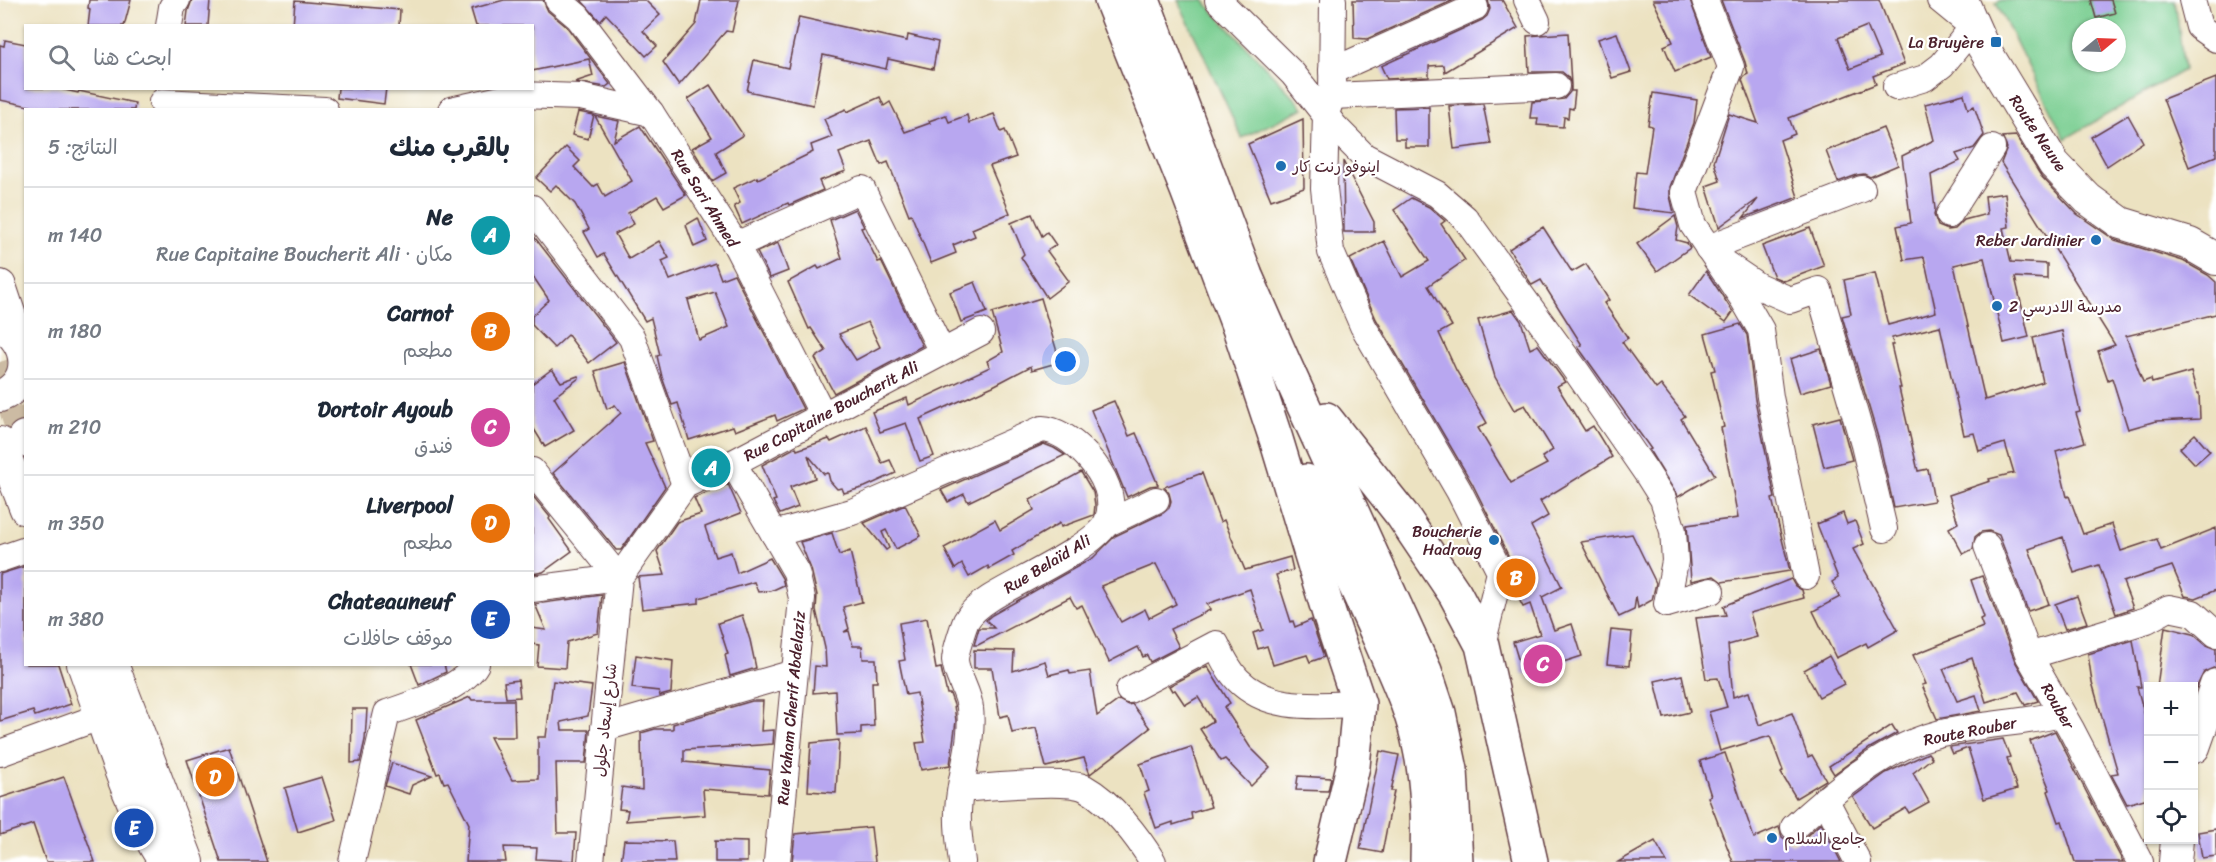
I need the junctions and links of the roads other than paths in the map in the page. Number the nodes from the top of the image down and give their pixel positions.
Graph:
1 (168, 0) edge
2 (177, 0) edge
3 (558, 0) edge
4 (1111, 0) edge
5 (1143, 0) edge
6 (1218, 0) edge
7 (1333, 0) edge
8 (1705, 0) edge
9 (1940, 0) edge
10 (2192, 0) edge
11 (1475, 7) dead end
12 (1967, 14) edge
13 (167, 24) edge
14 (168, 24) edge
15 (2216, 39) edge
16 (1556, 86) dead end
17 (1896, 87) dead end
18 (1330, 94) junction
19 (162, 100) edge
20 (292, 108) edge
21 (460, 108) edge
22 (651, 112) junction
23 (1992, 148) dead end
24 (1862, 189) dead end
25 (534, 211) edge
26 (1949, 215) dead end
27 (736, 245) junction
28 (1710, 251) junction
29 (2216, 259) edge
30 (0, 286) edge
31 (1254, 292) junction
32 (1240, 331) junction
33 (981, 332) dead end
34 (19, 349) edge
35 (942, 352) junction
36 (0, 396) edge
37 (823, 415) junction
38 (16, 440) edge
39 (24, 464) edge
40 (733, 464) junction
41 (534, 473) edge
42 (685, 485) junction
43 (24, 495) edge
44 (1156, 500) dead end
45 (1106, 524) junction
46 (1884, 529) dead end
47 (774, 534) junction
48 (1987, 546) dead end
49 (24, 551) edge
50 (0, 559) edge
51 (1806, 576) dead end
52 (619, 578) junction
53 (534, 589) edge
54 (1712, 591) dead end
55 (2216, 634) edge
56 (1482, 645) junction
57 (2029, 656) junction
58 (84, 666) edge
59 (96, 666) edge
60 (113, 666) edge
61 (132, 666) edge
62 (475, 666) edge
63 (794, 673) junction
64 (2216, 685) edge
65 (1129, 690) dead end
66 (1359, 704) junction
67 (2061, 714) junction
68 (102, 716) junction
69 (604, 728) junction
70 (2197, 736) edge
71 (0, 753) edge
72 (962, 789) junction
73 (1825, 799) junction
74 (168, 813) junction
75 (1794, 827) dead end
76 (2177, 844) edge
77 (164, 862) edge
78 (188, 862) edge
79 (352, 862) edge
80 (591, 862) edge
81 (777, 862) edge
82 (962, 862) edge
83 (1153, 862) edge
84 (1330, 862) edge
85 (1427, 862) edge
86 (1456, 862) edge
87 (1531, 862) edge
88 (1858, 862) edge
89 (2140, 862) edge
90 (2175, 862) edge

1 - 13 street
2 - 14 street
3 - 22 street, Rue Sari Ahmed
4 - 32 highway
5 - 31 highway
6 - 18 street
7 - 18 street
8 - 28 street
9 - 12 street
10 - 15 street
11 - 18 street
12 - 17 street
12 - 29 main road, Route Neuve
16 - 18 street
18 - 54 street
18 - 56 street
19 - 20 street
21 - 22 street
22 - 27 street, Rue Sari Ahmed
23 - 26 street
24 - 28 street
25 - 42 street
27 - 35 street
27 - 37 street, Rue Sari Ahmed
28 - 46 street
28 - 51 street
30 - 34 main road
31 - 56 highway
31 - 86 highway
32 - 66 highway
32 - 85 highway
33 - 35 street, Rue Capitaine Boucherit Ali
34 - 36 main road
35 - 37 street, Rue Capitaine Boucherit Ali
37 - 40 street, Rue Capitaine Boucherit Ali
38 - 39 main road
38 - 43 main road
40 - 42 street, Rue Capitaine Boucherit Ali
40 - 47 street, Rue Yaham Cherif Abdelaziz
41 - 52 street
42 - 52 street
44 - 45 street
45 - 47 street, Rue Belaïd Ali
45 - 72 street, Rue Belaïd Ali
47 - 63 street, Rue Yaham Cherif Abdelaziz
48 - 57 street, Rouber
49 - 50 street
52 - 53 street
52 - 69 street, شارع إسعاد جلول
55 - 57 street
56 - 87 highway
57 - 67 street, Rouber
58 - 68 main road
59 - 77 main road
60 - 74 main road
61 - 74 main road
62 - 79 street
63 - 69 street
63 - 81 street, Rue Yaham Cherif Abdelaziz
64 - 70 main road
65 - 66 street
66 - 84 highway
67 - 73 street, Route Rouber
67 - 89 street, Rouber
68 - 71 street
68 - 77 main road
69 - 80 street, شارع إسعاد جلول
72 - 82 street, Rue Belaïd Ali
72 - 83 street
73 - 75 street, Route Rouber
73 - 88 street
74 - 78 main road
76 - 90 main road

